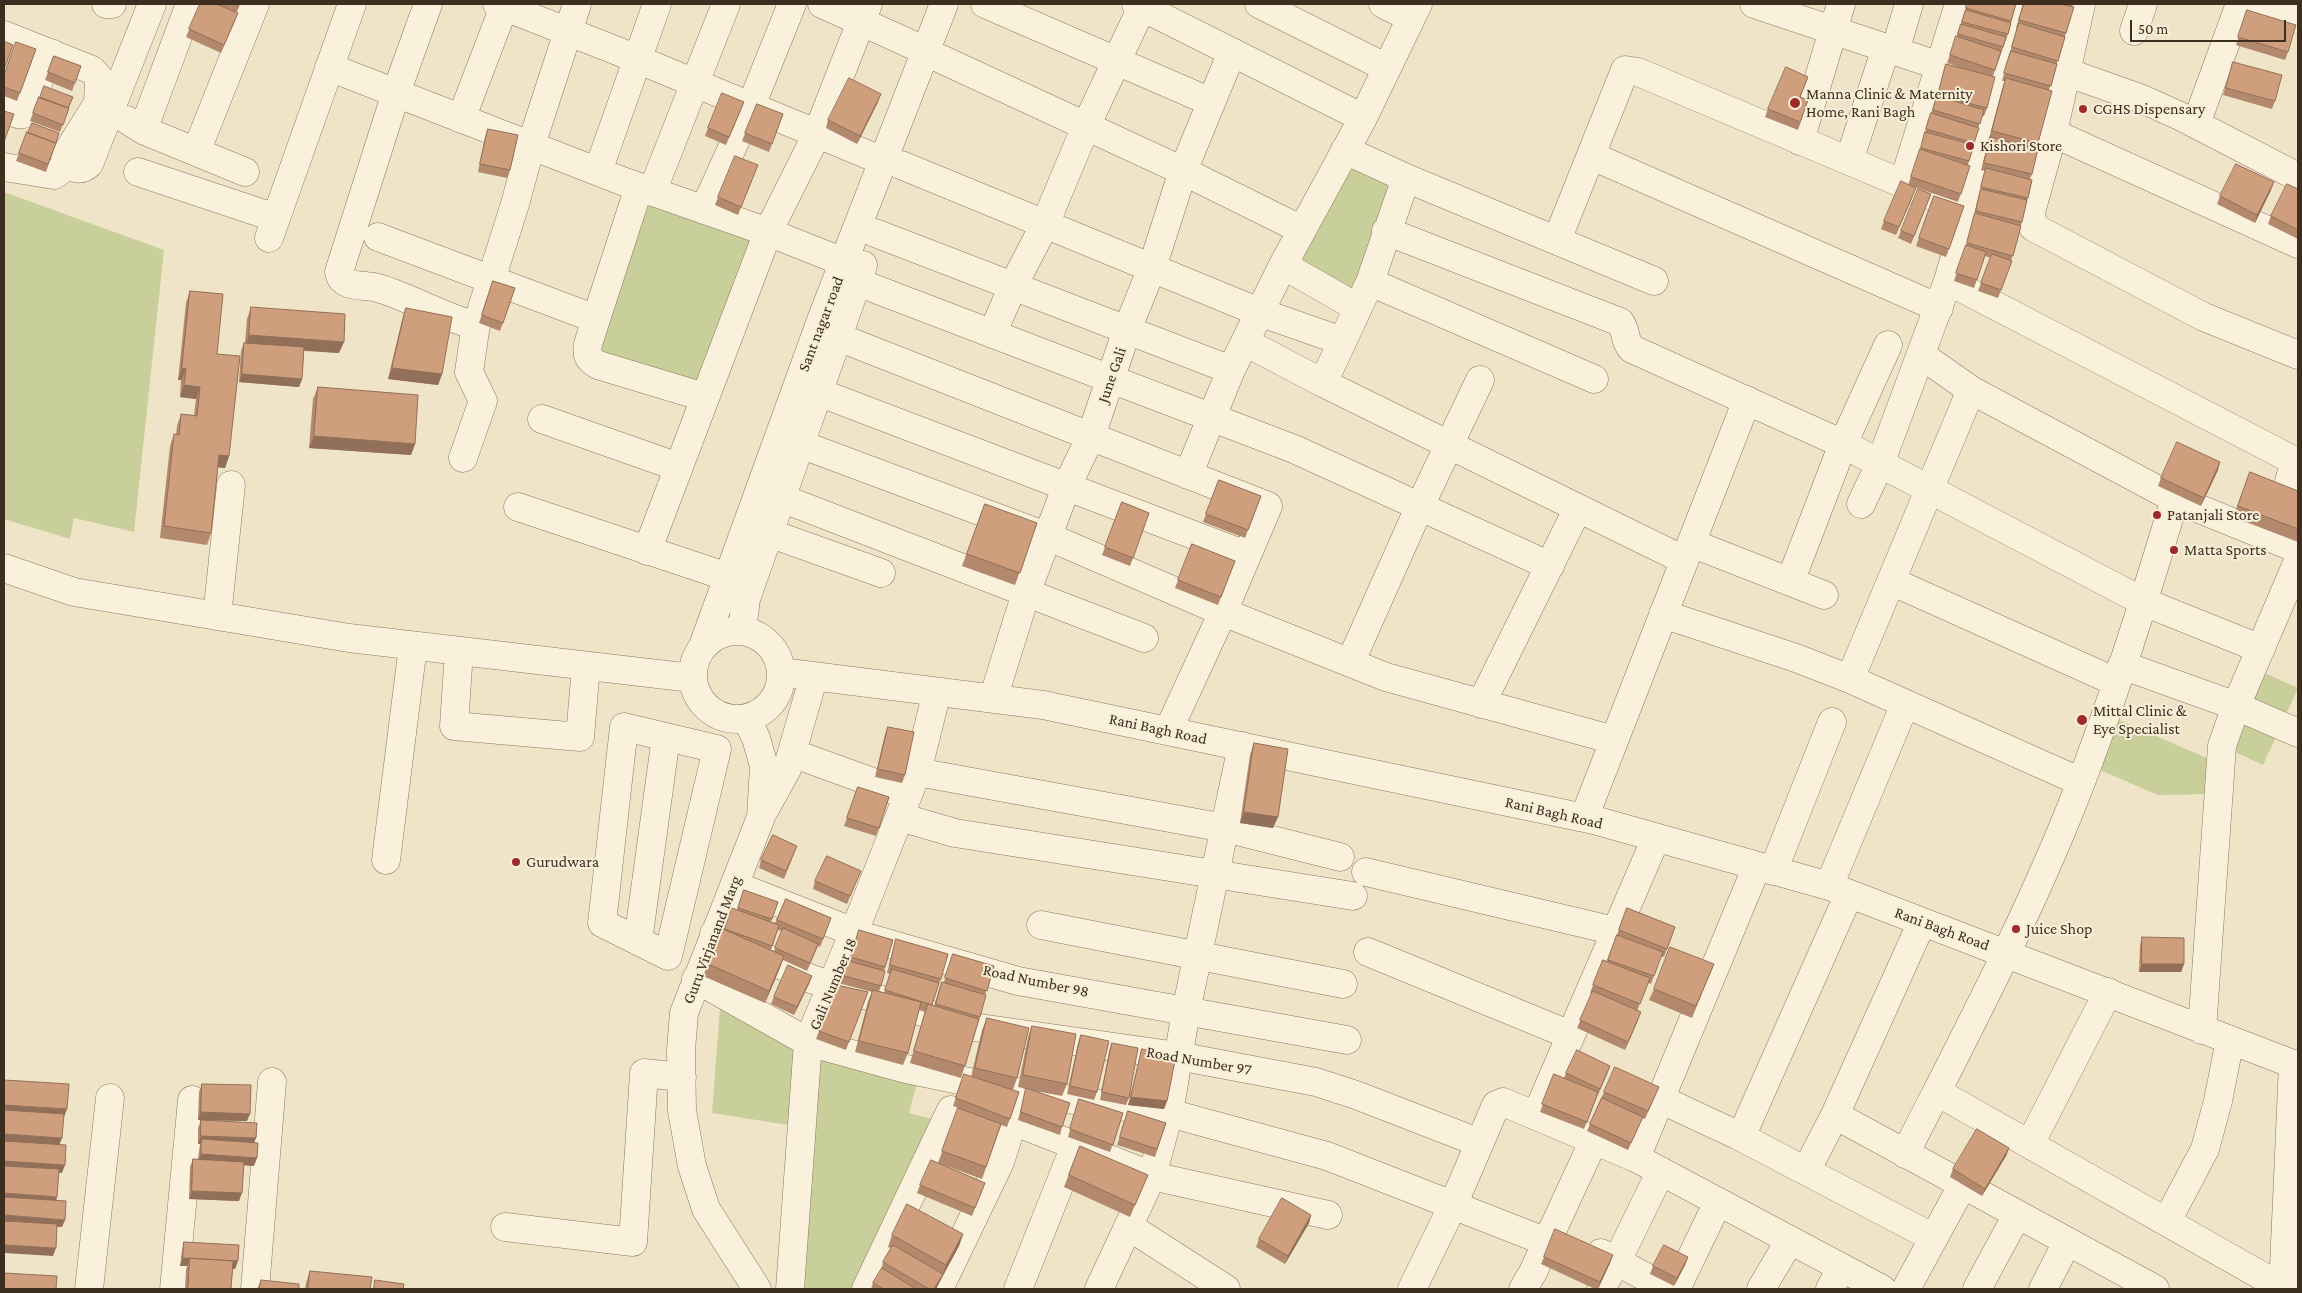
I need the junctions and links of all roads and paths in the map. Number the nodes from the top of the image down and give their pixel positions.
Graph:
1 (106, 4) edge
2 (112, 4) edge
3 (152, 4) edge
4 (190, 4) edge
5 (255, 4) edge
6 (352, 4) edge
7 (428, 4) edge
8 (577, 4) edge
9 (657, 4) edge
10 (726, 4) edge
11 (792, 4) edge
12 (822, 4) edge
13 (944, 4) edge
14 (964, 4) edge
15 (985, 4) edge
16 (1258, 4) edge
17 (1383, 4) edge
18 (1754, 4) edge
19 (1841, 4) edge
20 (1909, 4) edge
21 (1959, 4) edge
22 (2022, 4) edge
23 (2081, 4) edge
24 (2143, 4) edge
25 (2240, 4) edge
26 (2249, 4) edge
27 (502, 5) edge
28 (1139, 5) edge
29 (1414, 11) edge
30 (865, 13) edge
31 (2298, 19) edge
32 (1834, 30) junction
33 (568, 31) junction
34 (2134, 31) dead end
35 (4, 35) edge
36 (1891, 49) junction
37 (1232, 52) junction
38 (51, 53) junction
39 (933, 55) junction
40 (638, 59) junction
41 (1116, 61) junction
42 (1940, 66) junction
43 (329, 68) junction
44 (1387, 68) junction
45 (2066, 72) junction
46 (695, 83) junction
47 (1997, 85) junction
48 (396, 93) junction
49 (1210, 102) junction
50 (2060, 102) junction
51 (751, 106) junction
52 (4, 109) edge
53 (1363, 118) junction
54 (462, 119) junction
55 (2196, 124) junction
56 (1086, 126) junction
57 (2053, 133) junction
58 (817, 134) junction
59 (1800, 141) junction
60 (531, 145) junction
61 (1345, 150) junction
62 (196, 152) junction
63 (1592, 156) junction
64 (1849, 161) junction
65 (892, 163) junction
66 (4, 166) edge
67 (73, 168) junction
68 (598, 171) junction
69 (1183, 171) junction
70 (138, 172) dead end
71 (245, 172) dead end
72 (1976, 173) junction
73 (1406, 178) junction
74 (2298, 178) edge
75 (1903, 184) junction
76 (2038, 188) junction
77 (645, 189) junction
78 (704, 210) junction
79 (1968, 211) junction
80 (1045, 224) junction
81 (1302, 230) junction
82 (1386, 231) junction
83 (768, 232) junction
84 (875, 233) junction
85 (378, 238) dead end
86 (1557, 240) junction
87 (2298, 244) edge
88 (1283, 265) junction
89 (1152, 268) junction
90 (854, 271) junction
91 (490, 280) junction
92 (1654, 281) dead end
93 (1948, 281) junction
94 (1370, 282) junction
95 (1012, 286) junction
96 (1358, 308) junction
97 (1939, 308) junction
98 (1259, 312) junction
99 (596, 319) junction
100 (476, 324) junction
101 (1127, 330) junction
102 (992, 334) junction
103 (838, 337) junction
104 (1342, 341) junction
105 (1245, 342) junction
106 (1888, 345) dead end
107 (1921, 355) junction
108 (2298, 355) edge
109 (1231, 370) junction
110 (1111, 379) junction
111 (1594, 379) dead end
112 (1480, 380) dead end
113 (1322, 383) junction
114 (1971, 390) junction
115 (818, 392) junction
116 (704, 397) junction
117 (1747, 400) junction
118 (1212, 418) junction
119 (542, 419) dead end
120 (1091, 436) junction
121 (800, 444) junction
122 (1448, 444) junction
123 (1843, 444) junction
124 (463, 458) dead end
125 (1880, 464) junction
126 (678, 467) junction
127 (1188, 475) junction
128 (231, 485) dead end
129 (1066, 488) junction
130 (1931, 490) junction
131 (2298, 493) edge
132 (781, 498) junction
133 (2175, 499) junction
134 (1861, 504) dead end
135 (518, 507) dead end
136 (1419, 508) junction
137 (1578, 508) junction
138 (769, 533) junction
139 (1049, 537) junction
140 (2298, 550) edge
141 (647, 551) junction
142 (1688, 551) junction
143 (1246, 555) junction
144 (2298, 561) edge
145 (1550, 566) junction
146 (4, 568) edge
147 (881, 573) dead end
148 (728, 578) junction
149 (1891, 580) junction
150 (1790, 582) junction
151 (1026, 593) junction
152 (1824, 595) dead end
153 (2144, 602) junction
154 (1223, 612) junction
155 (1664, 614) junction
156 (217, 616) junction
157 (742, 631) junction
158 (1144, 638) dead end
159 (413, 646) junction
160 (703, 646) junction
161 (2261, 648) junction
162 (459, 651) junction
163 (1350, 663) junction
164 (586, 666) junction
165 (781, 672) junction
166 (2119, 673) junction
167 (814, 676) junction
168 (692, 678) junction
169 (1850, 679) junction
170 (937, 692) junction
171 (993, 699) junction
172 (1481, 704) junction
173 (1905, 704) junction
174 (2236, 706) junction
175 (1832, 722) dead end
176 (749, 724) junction
177 (1168, 731) junction
178 (2298, 733) edge
179 (666, 737) junction
180 (1614, 740) junction
181 (1242, 746) junction
182 (717, 749) junction
183 (792, 753) junction
184 (2081, 782) junction
185 (908, 795) junction
186 (760, 817) junction
187 (1584, 818) junction
188 (1225, 828) junction
189 (1656, 838) junction
190 (1340, 857) dead end
191 (386, 860) dead end
192 (1765, 868) junction
193 (1366, 872) dead end
194 (1217, 874) junction
195 (734, 886) junction
196 (1839, 890) junction
197 (1353, 896) dead end
198 (1922, 922) junction
199 (1041, 925) dead end
200 (1615, 931) junction
201 (854, 932) junction
202 (714, 934) junction
203 (638, 941) junction
204 (1368, 952) dead end
205 (2007, 953) junction
206 (1198, 956) junction
207 (696, 979) junction
208 (1343, 984) dead end
209 (832, 986) junction
210 (2108, 992) junction
211 (1186, 1011) junction
212 (2202, 1030) junction
213 (1570, 1035) junction
214 (1347, 1040) dead end
215 (2230, 1040) junction
216 (808, 1042) junction
217 (1178, 1056) junction
218 (2295, 1064) edge
219 (682, 1077) junction
220 (272, 1082) dead end
221 (1937, 1092) junction
222 (1022, 1093) junction
223 (110, 1098) dead end
224 (1660, 1099) junction
225 (192, 1100) dead end
226 (1169, 1113) junction
227 (1536, 1116) junction
228 (1835, 1116) junction
229 (1011, 1127) junction
230 (1741, 1137) junction
231 (1594, 1140) junction
232 (1480, 1143) junction
233 (2030, 1144) junction
234 (1075, 1146) junction
235 (1905, 1154) junction
236 (1636, 1158) junction
237 (1661, 1171) junction
238 (1806, 1172) junction
239 (1152, 1176) junction
240 (1962, 1186) junction
241 (1718, 1202) junction
242 (1453, 1205) junction
243 (1328, 1215) dead end
244 (2017, 1215) junction
245 (2167, 1221) junction
246 (1128, 1226) junction
247 (505, 1227) dead end
248 (1550, 1236) junction
249 (1934, 1238) junction
250 (1790, 1240) junction
251 (2068, 1242) junction
252 (1618, 1262) junction
253 (1836, 1278) edge
254 (2117, 1280) edge
255 (89, 1289) edge
256 (174, 1289) edge
257 (256, 1289) edge
258 (757, 1289) edge
259 (790, 1289) edge
260 (866, 1289) edge
261 (939, 1289) edge
262 (1018, 1289) edge
263 (1099, 1289) edge
264 (1226, 1289) edge
265 (1412, 1289) edge
266 (1523, 1289) edge
267 (1602, 1289) edge
268 (1668, 1289) edge
269 (1676, 1289) edge
270 (1761, 1289) edge
271 (1882, 1289) edge
272 (1906, 1289) edge
273 (1977, 1289) edge
274 (2043, 1289) edge
275 (2155, 1289) edge
276 (2284, 1289) edge

1 - 2 street
3 - 67 street
4 - 62 street
5 - 62 street
6 - 43 street
7 - 48 street
8 - 33 street
9 - 40 street
10 - 46 street
11 - 51 street
12 - 30 street
13 - 39 street, Sant nagar road
14 - 39 street, Sant nagar road
15 - 41 street
16 - 44 street
17 - 29 street
18 - 32 street
19 - 32 street
20 - 36 street
21 - 42 street
22 - 47 street
23 - 45 street
24 - 34 street
25 - 55 street
26 - 31 street
27 - 33 street
27 - 54 street
28 - 37 street
28 - 41 street
29 - 44 street
30 - 39 street
30 - 58 street
32 - 36 street
32 - 59 street
33 - 40 street
33 - 60 street
35 - 38 street
36 - 42 street
36 - 64 street
37 - 49 street, June Gali
37 - 53 street
38 - 52 street
38 - 67 street
39 - 56 street
39 - 65 street, Sant nagar road
40 - 46 street
40 - 68 street
41 - 49 street
41 - 56 street
42 - 47 street
42 - 75 street
43 - 48 street
43 - 70 street
44 - 53 street
45 - 50 street
45 - 55 street
46 - 51 street
46 - 77 street
47 - 50 street
47 - 72 street
48 - 54 street
48 - 100 street
49 - 69 street, June Gali
50 - 57 street
51 - 58 street
51 - 78 street
53 - 61 street
54 - 60 street
55 - 74 street
56 - 69 street
56 - 80 street
57 - 76 street
57 - 87 street
58 - 65 street
58 - 83 street
59 - 63 street
59 - 64 street
60 - 68 street
60 - 91 street
61 - 73 street
61 - 81 street
62 - 71 street
63 - 86 street
63 - 97 street
64 - 75 street
65 - 80 street
65 - 84 street, Sant nagar road
65 - 90 street, Sant nagar road
66 - 67 street
68 - 77 street
69 - 81 street
69 - 89 street, June Gali
72 - 76 street
72 - 79 street
73 - 82 street
73 - 86 street
75 - 79 street
76 - 108 street
77 - 78 street
77 - 99 street
78 - 83 street
79 - 93 street
80 - 89 street
80 - 95 street
81 - 88 street
82 - 94 street
82 - 117 street
83 - 90 street
83 - 116 street
84 - 90 street, Sant nagar road
84 - 95 street
85 - 91 street
86 - 92 street
88 - 96 street
88 - 98 street
89 - 98 street
89 - 101 street, June Gali
90 - 102 street
90 - 103 street, Sant nagar road
90 - 148 street, Sant nagar road
91 - 99 street
91 - 100 street
93 - 97 street
93 - 131 street
94 - 96 street
94 - 111 street
95 - 101 street
95 - 102 street
96 - 104 street
97 - 107 street
98 - 104 street
98 - 105 street
99 - 116 street
100 - 124 street
101 - 109 street
101 - 110 street, June Gali
102 - 110 street
103 - 115 street, Sant nagar road
103 - 120 street
104 - 113 street
105 - 109 street
105 - 113 street
106 - 123 street
107 - 114 street
107 - 125 street
109 - 118 street
110 - 118 street
110 - 120 street, June Gali
112 - 122 street
113 - 122 street
114 - 130 street
114 - 133 street
115 - 121 street, Sant nagar road
115 - 129 street
116 - 126 street
117 - 123 street
117 - 142 street
118 - 127 street
118 - 136 street
119 - 126 street
120 - 127 street
120 - 129 street, June Gali
121 - 132 street, Sant nagar road
121 - 139 street
122 - 136 street
122 - 137 street
123 - 125 street
123 - 150 street
125 - 130 street
125 - 134 street
126 - 141 street
127 - 143 street
128 - 156 street
129 - 139 street, June Gali
129 - 143 street
130 - 149 street
130 - 153 street
132 - 138 street, Sant nagar road
132 - 151 street
133 - 140 street
133 - 153 street
135 - 141 street
136 - 145 street
136 - 163 street
137 - 142 street
137 - 145 street
138 - 147 street
138 - 157 street, Sant nagar road
139 - 151 street, June Gali
139 - 154 street
141 - 148 street
142 - 150 street
142 - 155 street
143 - 154 street
144 - 161 street
145 - 172 street
146 - 156 street
148 - 160 street, Sant nagar road
149 - 166 street
149 - 169 street
150 - 152 street
151 - 158 street
151 - 171 street, June Gali
153 - 161 street
153 - 166 street
154 - 163 street
154 - 177 street
155 - 169 street
155 - 180 street
156 - 159 street
157 - 160 street
157 - 165 street
159 - 162 street
159 - 191 street
160 - 168 street
161 - 174 street
162 - 164 street
162 - 164 street
163 - 172 street
164 - 168 street
165 - 167 street, Rani Bagh Road
165 - 176 street
166 - 174 street
166 - 184 street
167 - 170 street, Rani Bagh Road
167 - 183 street, Guru Virjanand Marg
168 - 176 street
169 - 173 street
170 - 171 street, Rani Bagh Road
170 - 185 street, Gali Number 18
171 - 177 street, Rani Bagh Road
172 - 180 street
173 - 184 street
173 - 196 street
174 - 178 street
174 - 212 street
175 - 192 street
176 - 182 street
176 - 186 street, Guru Virjanand Marg
177 - 181 street, Rani Bagh Road
179 - 182 street
179 - 203 street
179 - 203 street
180 - 187 street
181 - 187 street, Rani Bagh Road
181 - 188 street
182 - 203 street
183 - 185 street
183 - 186 street, Guru Virjanand Marg
184 - 205 street
185 - 188 street
185 - 194 street
185 - 201 street, Gali Number 18
186 - 195 street, Guru Virjanand Marg
187 - 189 street, Rani Bagh Road
188 - 190 street
188 - 194 street
189 - 192 street, Rani Bagh Road
189 - 200 street
192 - 196 street, Rani Bagh Road
192 - 224 street
193 - 200 street
194 - 197 street
194 - 206 street
195 - 201 street, Road Number 98
195 - 202 street, Guru Virjanand Marg
196 - 198 street, Rani Bagh Road
196 - 230 street
198 - 205 street, Rani Bagh Road
198 - 228 street
199 - 206 street
200 - 213 street
201 - 209 street, Gali Number 18
201 - 211 street, Road Number 98
202 - 207 street, Guru Virjanand Marg
202 - 209 street, Road Number 97
204 - 213 street
205 - 210 street, Rani Bagh Road
205 - 221 street
206 - 208 street
206 - 211 street
207 - 216 street
207 - 219 street, Guru Virjanand Marg
209 - 216 street, Gali Number 18
209 - 217 street, Road Number 97
210 - 212 street, Rani Bagh Road
210 - 233 street
211 - 214 street, Road Number 98
211 - 217 street
212 - 215 street, Rani Bagh Road
213 - 227 street
215 - 218 street, Rani Bagh Road
215 - 245 street
216 - 222 street
216 - 259 street, Gali Number 18
217 - 226 street
217 - 232 street, Road Number 97
218 - 276 street
219 - 247 street
219 - 258 street, Guru Virjanand Marg
220 - 257 street
221 - 233 street
221 - 235 street
222 - 226 street
222 - 229 street
223 - 255 street
224 - 230 street
224 - 236 street
225 - 256 street
226 - 239 street
226 - 242 street
227 - 231 street
227 - 232 street
228 - 235 street
228 - 238 street
229 - 234 street
229 - 260 street
229 - 261 street
230 - 238 street
231 - 236 street
231 - 248 street
232 - 242 street
233 - 245 street
234 - 239 street
234 - 262 street
235 - 240 street
236 - 237 street
237 - 241 street
237 - 252 street
238 - 249 street
239 - 243 street
239 - 246 street
240 - 244 street
240 - 249 street
241 - 250 street
241 - 269 street
242 - 248 street
242 - 265 street
244 - 251 street
244 - 273 street
245 - 276 street
246 - 263 street
246 - 264 street
248 - 252 street
248 - 266 street
249 - 272 street
250 - 253 street
250 - 270 street
251 - 254 street
251 - 274 street
252 - 267 street
252 - 268 street
253 - 271 street
254 - 275 street

